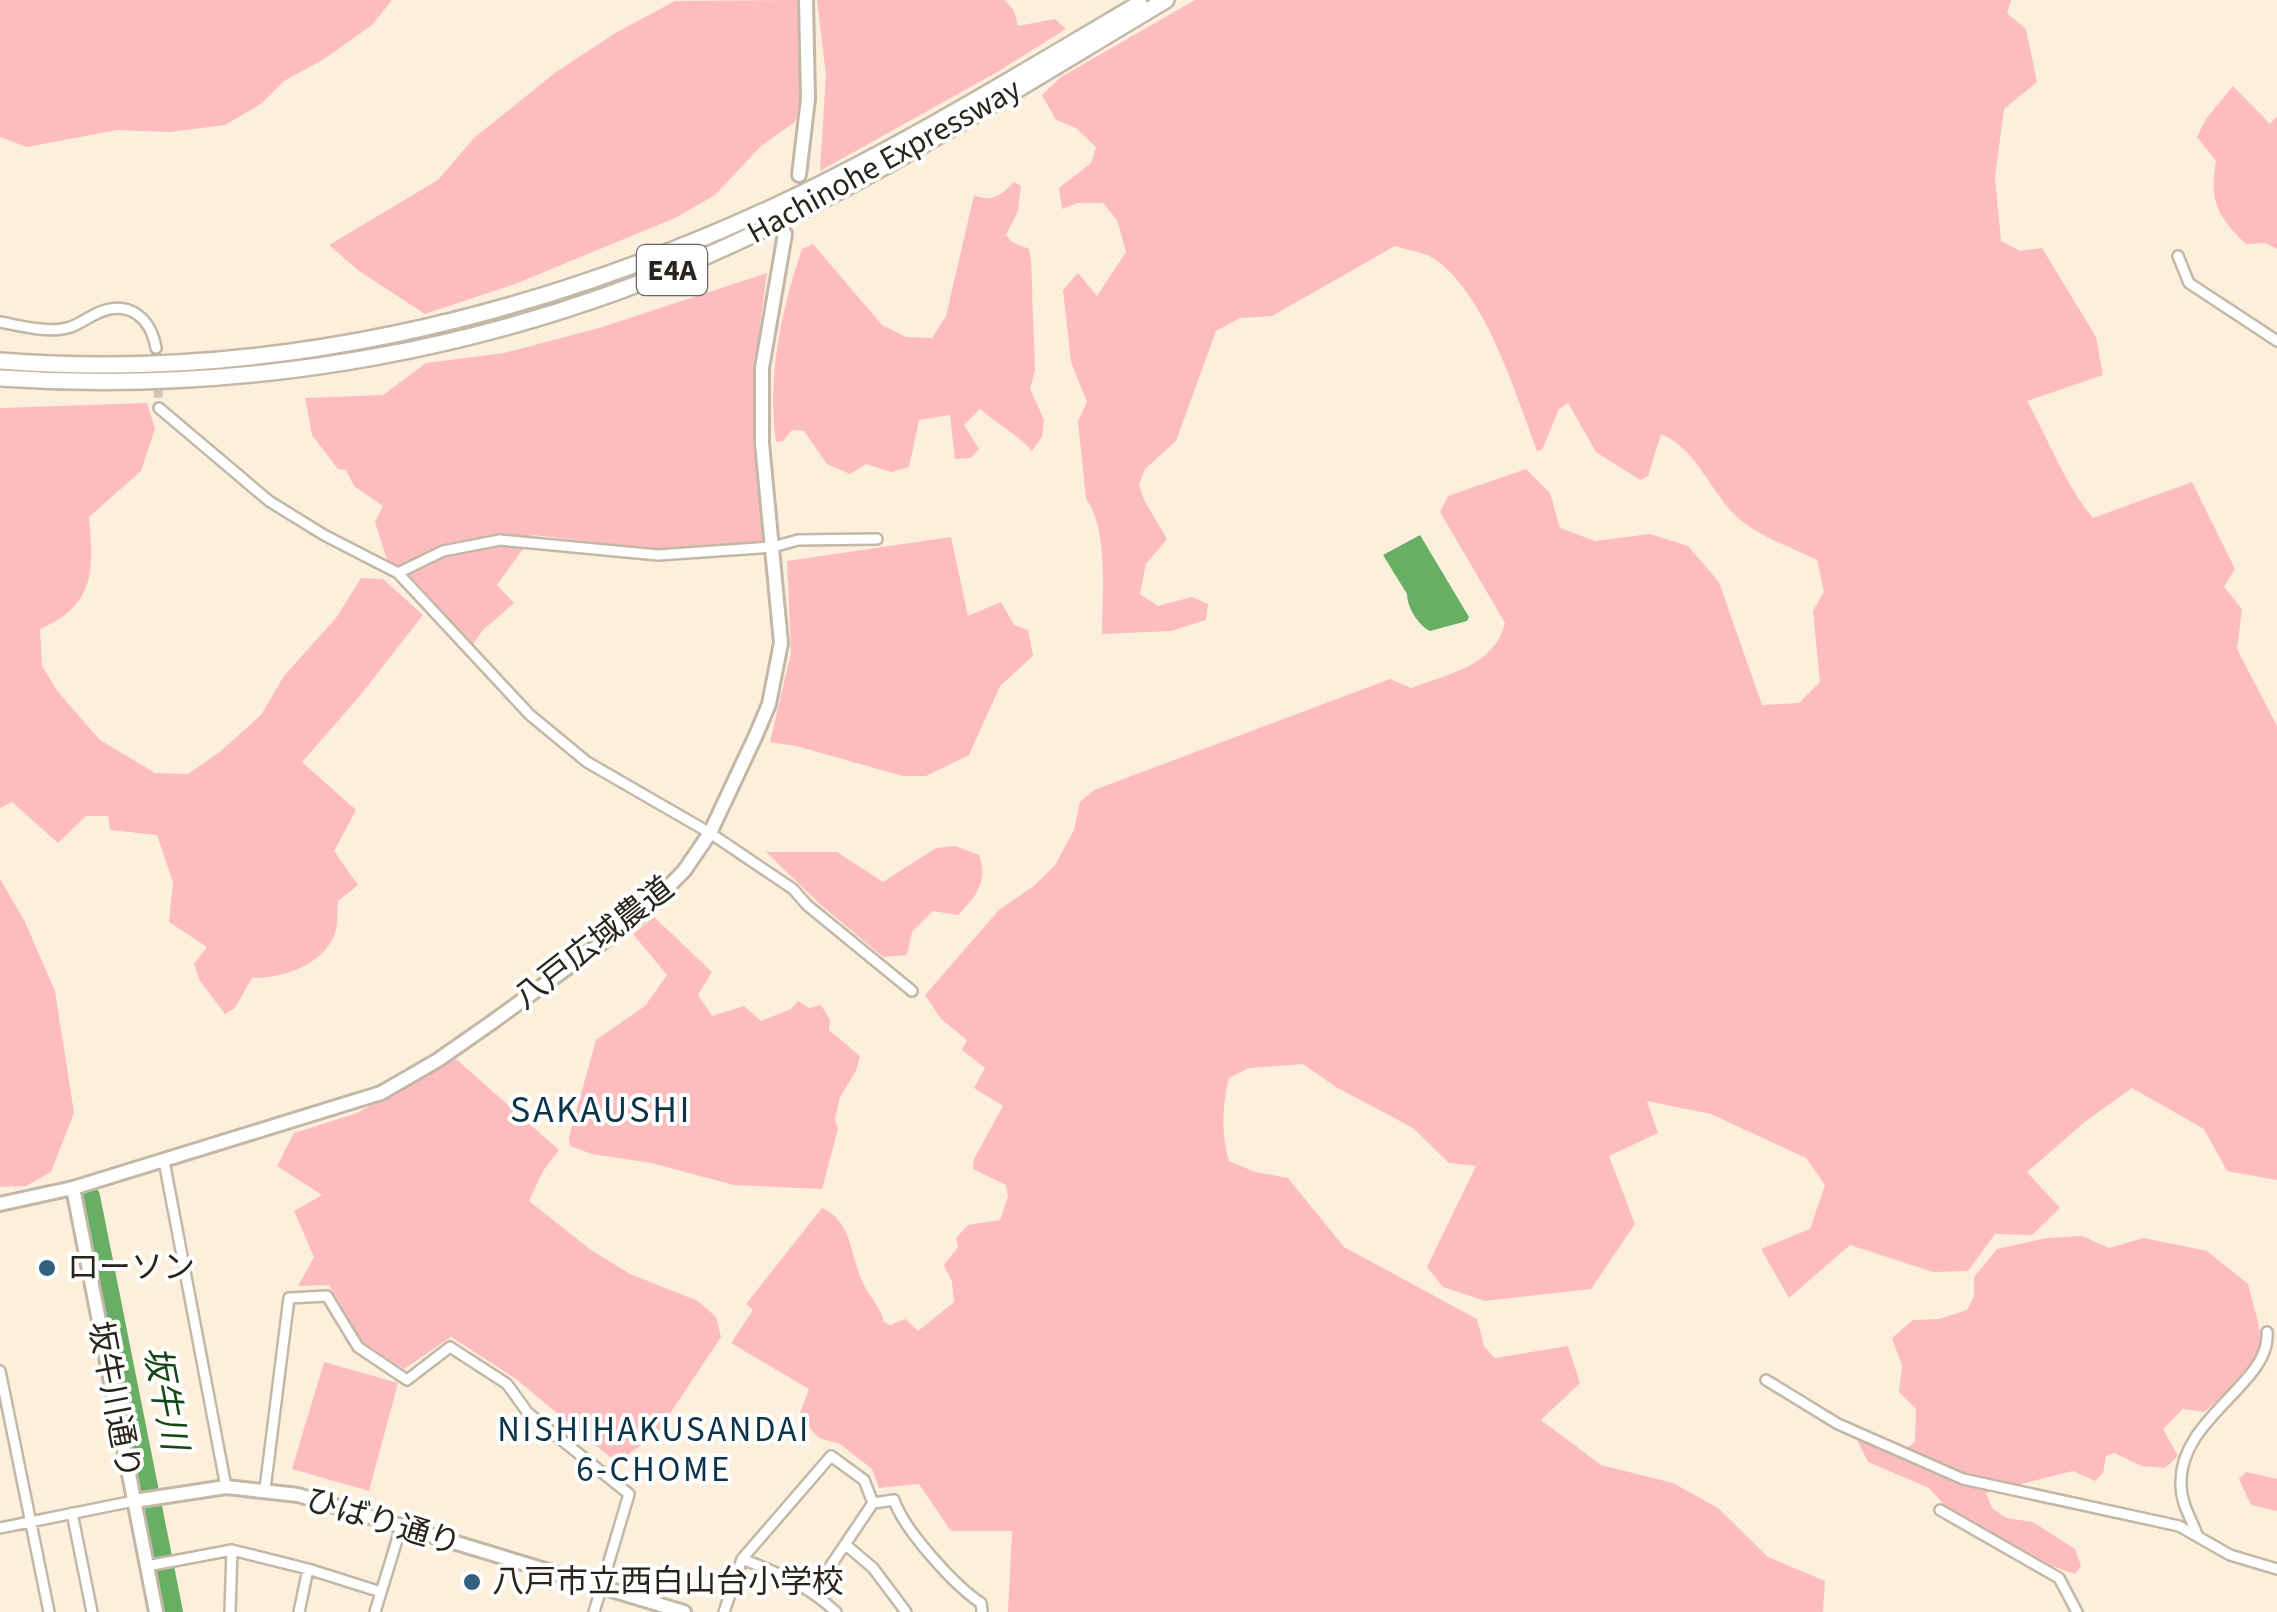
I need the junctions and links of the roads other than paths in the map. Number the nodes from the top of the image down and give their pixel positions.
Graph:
1 (806, 0) edge
2 (1146, 0) edge
3 (1166, 0) edge
4 (799, 175) dead end
5 (786, 234) dead end
6 (2178, 256) dead end
7 (0, 322) edge
8 (2277, 341) edge
9 (156, 348) tunnel mouth
10 (0, 351) edge
11 (0, 360) edge
12 (117, 364) junction
13 (0, 378) edge
14 (122, 384) junction
15 (0, 387) edge
16 (159, 408) dead end
17 (877, 539) dead end
18 (773, 547) junction
19 (398, 572) junction
20 (710, 833) junction
21 (912, 991) dead end
22 (164, 1161) junction
23 (73, 1188) junction
24 (0, 1204) edge
25 (2267, 1332) dead end
26 (0, 1371) edge
27 (1766, 1380) dead end
28 (226, 1487) junction
29 (264, 1489) junction
30 (138, 1500) junction
31 (873, 1503) junction
32 (1940, 1510) dead end
33 (72, 1514) junction
34 (30, 1522) junction
35 (0, 1528) edge
36 (401, 1528) junction
37 (2198, 1537) junction
38 (846, 1545) junction
39 (232, 1550) junction
40 (742, 1558) junction
41 (151, 1565) junction
42 (308, 1568) junction
43 (2277, 1569) edge
44 (601, 1587) junction
45 (381, 1592) junction
46 (812, 1592) junction
47 (48, 1612) edge
48 (92, 1612) edge
49 (156, 1612) edge
50 (230, 1612) edge
51 (299, 1612) edge
52 (375, 1612) edge
53 (594, 1612) edge
54 (684, 1612) edge
55 (724, 1612) edge
56 (836, 1612) edge
57 (906, 1612) edge
58 (982, 1612) edge
59 (2077, 1612) edge

1 - 4 street
2 - 12 highway, Hachinohe Expressway / E4A
3 - 14 highway, Hachinohe Expressway / E4A
5 - 18 street, 八戸広域農道
6 - 8 street
7 - 9 street
10 - 12 highway
11 - 12 highway, Hachinohe Expressway / E4A
13 - 14 highway, Hachinohe Expressway / E4A
14 - 15 highway
16 - 19 street
17 - 18 street
18 - 19 street
18 - 20 street, 八戸広域農道
19 - 20 street
20 - 21 street
20 - 22 street, 八戸広域農道
22 - 23 street, 八戸広域農道
22 - 28 street
23 - 24 street, 八戸広域農道
23 - 30 street, 坂牛川通り
25 - 37 street
26 - 34 street
27 - 37 street
28 - 29 street, ひばり通り
28 - 30 street, ひばり通り
29 - 36 street, ひばり通り
29 - 44 street
30 - 33 street
30 - 41 street, 坂牛川通り
31 - 38 street
31 - 40 street
31 - 58 street
32 - 59 street
33 - 34 street
33 - 48 street
34 - 35 street
34 - 47 street
36 - 44 street, ひばり通り
36 - 45 street
37 - 43 street
38 - 46 street
38 - 57 street
39 - 41 street
39 - 42 street
39 - 50 street
40 - 46 street
40 - 55 street
41 - 49 street, 坂牛川通り
42 - 45 street
42 - 51 street
44 - 53 street
44 - 54 street, ひばり通り
45 - 52 street
46 - 56 street

